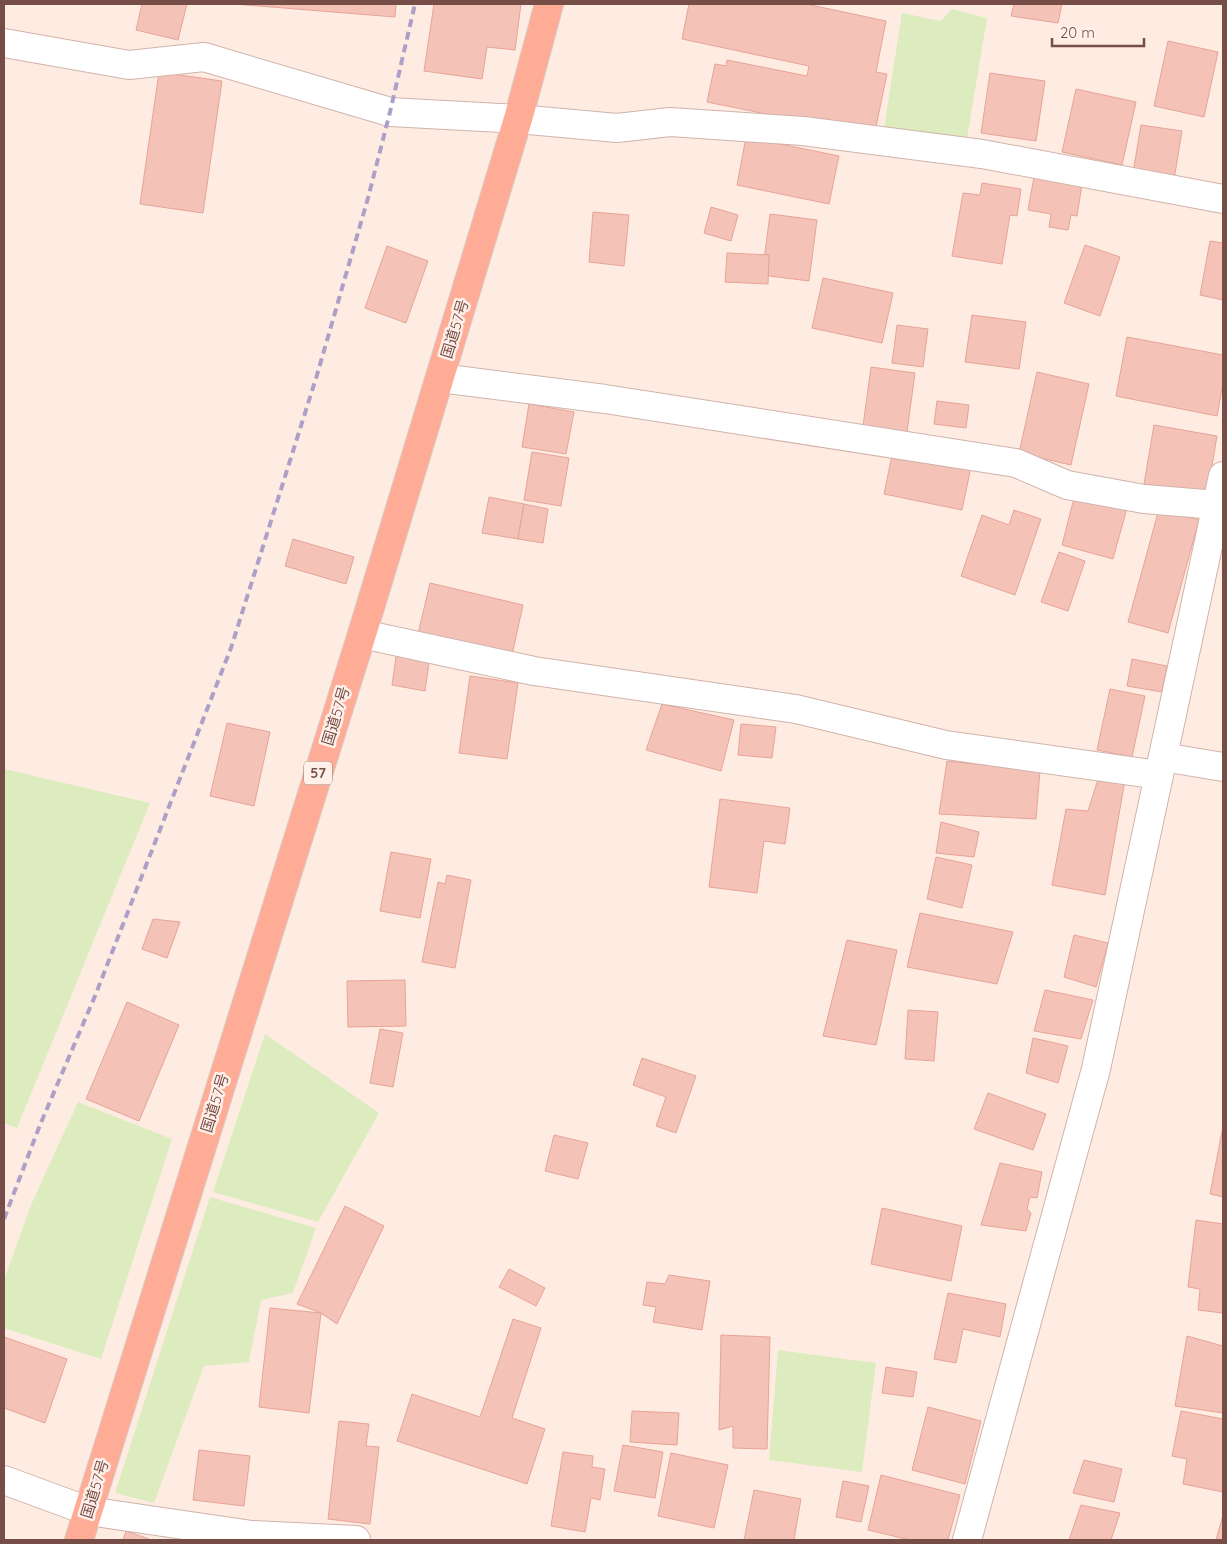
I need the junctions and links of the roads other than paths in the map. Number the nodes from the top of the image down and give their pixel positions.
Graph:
1 (549, 4) edge
2 (4, 43) edge
3 (518, 119) junction
4 (1223, 199) edge
5 (440, 378) junction
6 (1223, 476) edge
7 (1217, 505) junction
8 (362, 634) junction
9 (1161, 766) junction
10 (1223, 767) edge
11 (4, 1480) edge
12 (88, 1511) junction
13 (79, 1540) edge
14 (356, 1540) edge
15 (967, 1540) edge

1 - 3 highway, 国道57号 / 57
2 - 3 street
3 - 4 street
3 - 5 highway, 国道57号 / 57
5 - 7 street
5 - 8 highway, 国道57号 / 57
6 - 7 street
7 - 9 street
8 - 9 street
8 - 12 highway, 国道57号 / 57
9 - 10 street
9 - 15 street
11 - 12 street
12 - 13 highway, 国道57号 / 57
12 - 14 street

